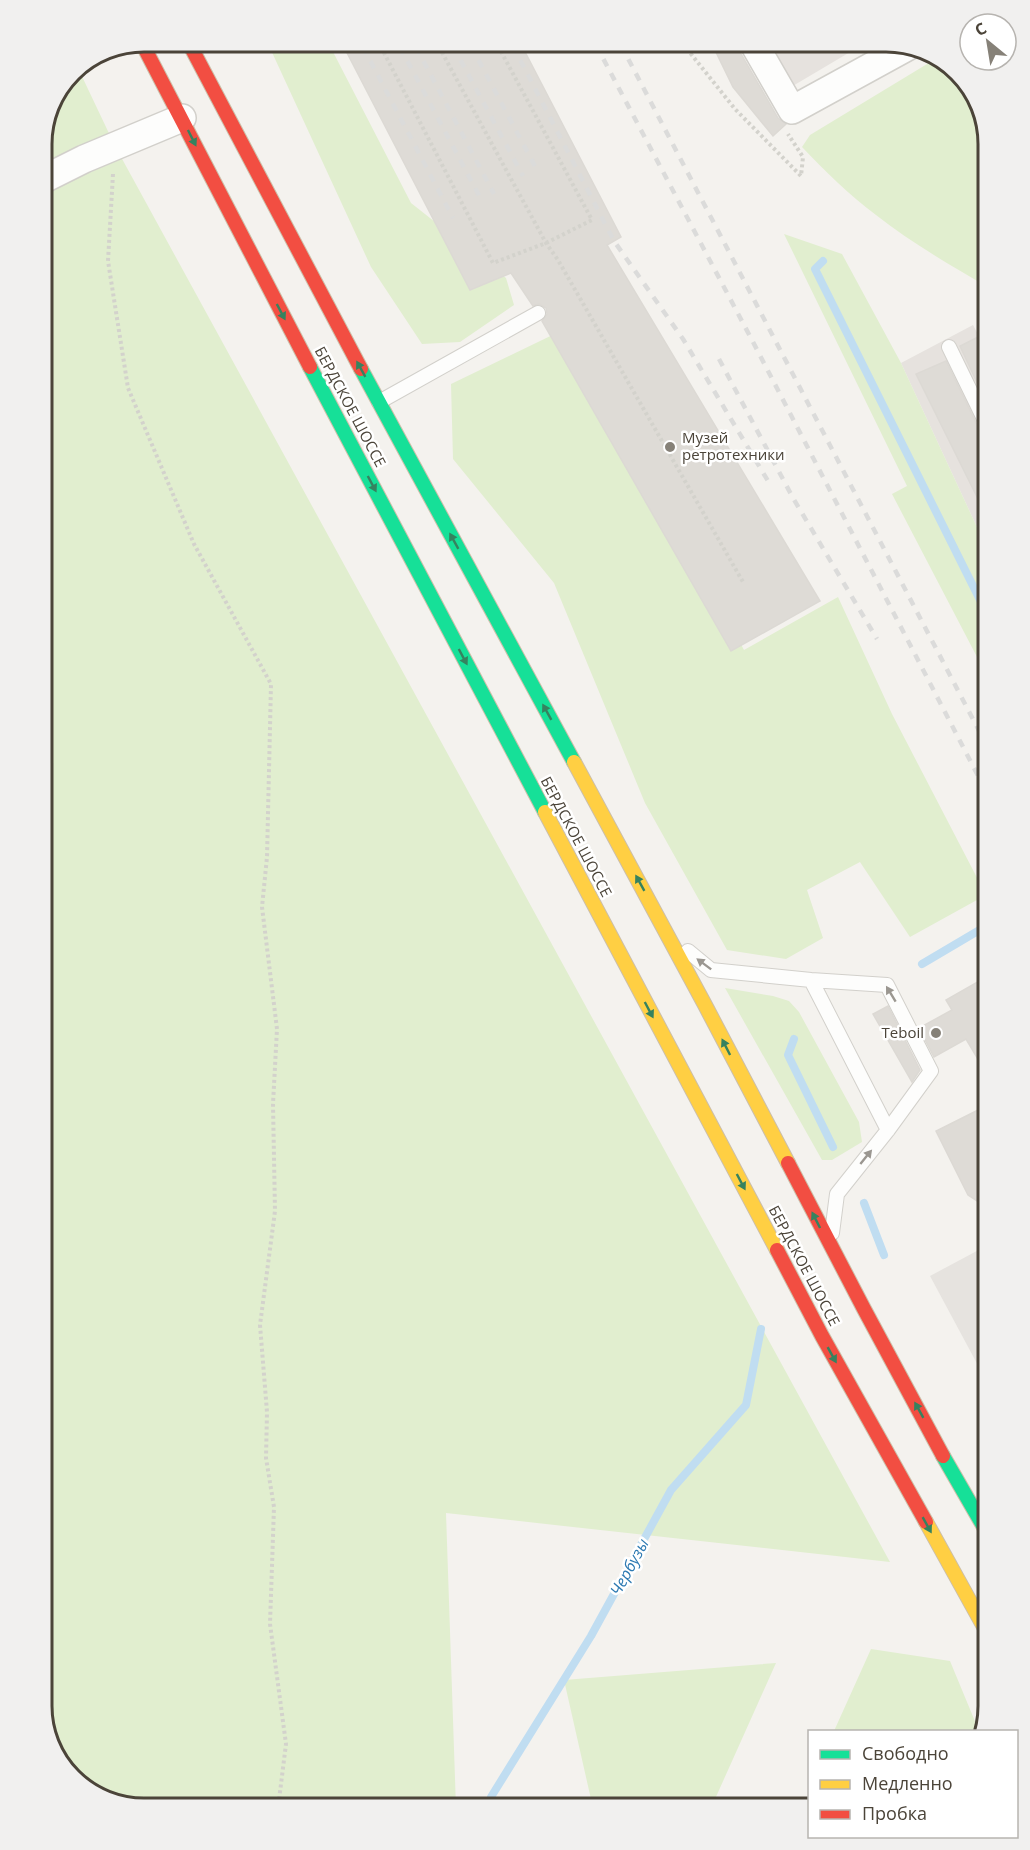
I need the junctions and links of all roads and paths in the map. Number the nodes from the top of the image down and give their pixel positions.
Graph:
1 (147, 52) edge
2 (194, 52) edge
3 (384, 52) edge
4 (442, 52) edge
5 (501, 52) edge
6 (690, 53) edge
7 (759, 53) edge
8 (897, 53) edge
9 (798, 106) junction
10 (182, 118) junction
11 (115, 146) junction
12 (53, 175) edge
13 (546, 243) junction
14 (538, 313) dead end
15 (949, 347) dead end
16 (379, 402) junction
17 (978, 406) edge
18 (743, 582) dead end
19 (668, 935) junction
20 (811, 980) junction
21 (888, 1130) junction
22 (831, 1247) junction
23 (978, 1518) edge
24 (978, 1615) edge
25 (279, 1797) edge

1 - 10 highway, БЕРДСКОЕ ШОССЕ
16 -> 2 highway, БЕРДСКОЕ ШОССЕ
3 - 13 path
4 - 13 path
5 - 13 path
6 - 9 path
7 - 9 street
8 - 9 street
10 - 11 street
10 -> 24 highway, БЕРДСКОЕ ШОССЕ
11 - 12 street
11 - 25 path
13 - 18 path
14 - 16 lane
15 - 17 lane
19 -> 16 highway, БЕРДСКОЕ ШОССЕ
20 -> 19 lane
22 -> 19 highway, БЕРДСКОЕ ШОССЕ
20 - 21 lane
21 -> 20 lane
22 -> 21 lane
23 -> 22 highway, БЕРДСКОЕ ШОССЕ

